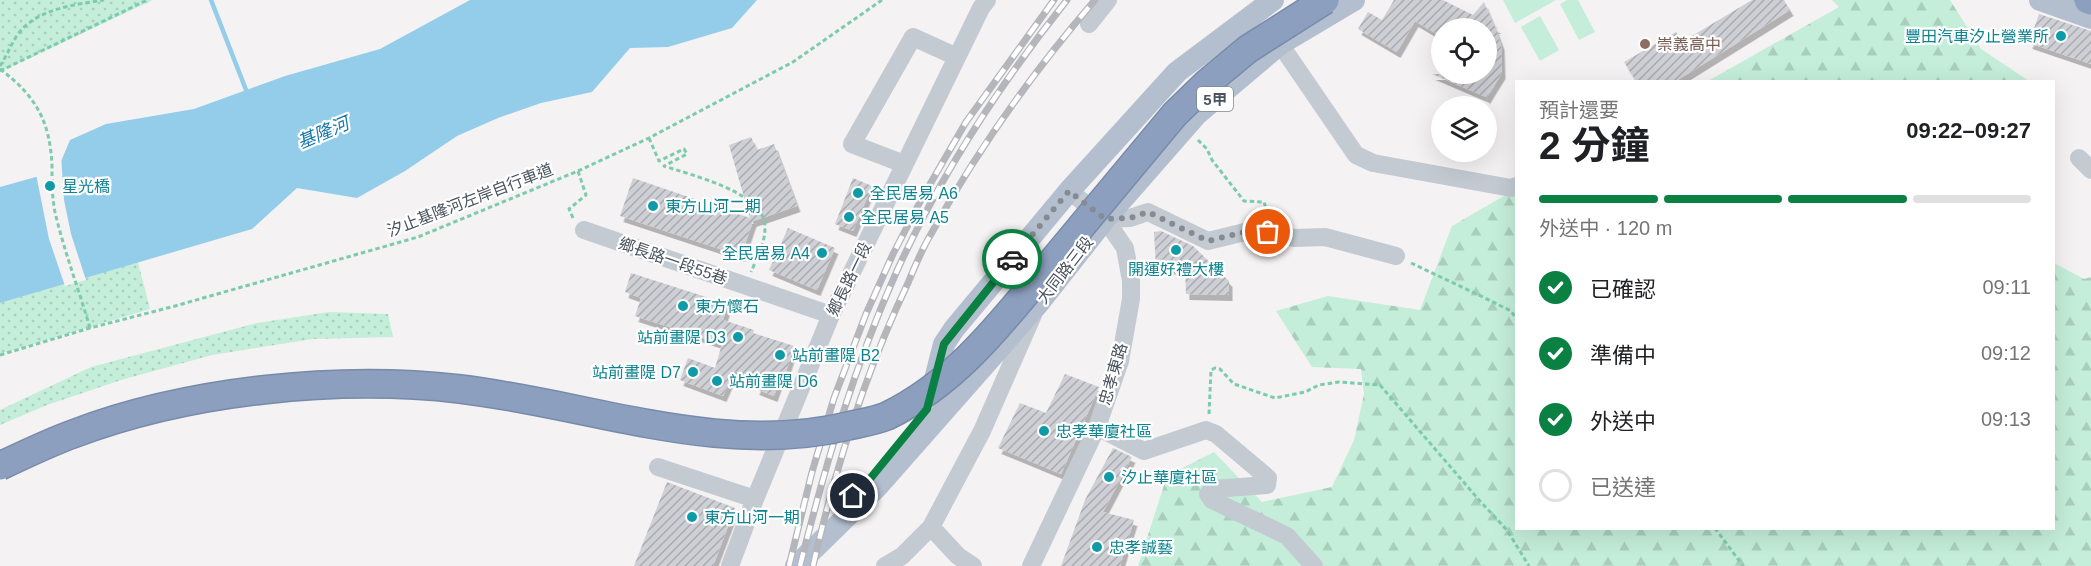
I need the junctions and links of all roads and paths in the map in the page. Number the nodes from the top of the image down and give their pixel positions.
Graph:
1 (104, 0) edge
2 (147, 0) edge
3 (882, 0) edge
4 (987, 0) edge
5 (1108, 0) edge
6 (1273, 0) edge
7 (1304, 0) edge
8 (2040, 0) edge
9 (1343, 1) edge
10 (2091, 18) edge
11 (1089, 24) dead end
12 (1280, 44) junction
13 (957, 57) junction
14 (0, 69) edge
15 (1186, 128) junction
16 (649, 138) junction
17 (904, 164) junction
18 (578, 171) junction
19 (1515, 186) edge
20 (1069, 191) junction
21 (1105, 219) junction
22 (584, 231) joint
23 (1268, 232) junction
24 (1396, 256) joint
25 (746, 286) junction
26 (1038, 304) junction
27 (831, 315) junction
28 (1515, 317) edge
29 (90, 328) junction
30 (0, 355) edge
31 (1097, 427) junction
32 (1206, 430) junction
33 (0, 455) edge
34 (0, 466) edge
35 (658, 467) dead end
36 (755, 499) junction
37 (931, 527) junction
38 (1716, 530) edge
39 (730, 566) edge
40 (782, 566) edge
41 (796, 566) edge
42 (885, 566) edge
43 (973, 566) edge
44 (1031, 566) edge
45 (1314, 566) edge
46 (1529, 566) edge
47 (1743, 566) edge

1 - 14 path
2 - 14 path
3 - 16 path, 汐止基隆河左岸自行車道
4 - 13 street, 鄉長路一段
5 - 11 street
6 - 20 main road, 5甲
7 - 33 highway
8 - 10 main road
9 - 12 main road, 大同路三段 / 5甲
9 - 34 highway, bridge
12 - 15 main road, 大同路三段 / 5甲
12 - 19 street
13 - 17 street, 鄉長路一段
13 - 17 street
14 - 29 path, bridge
15 - 21 main road, 大同路三段 / 5甲
15 - 23 path
16 - 18 path, 汐止基隆河左岸自行車道
16 - 25 path
17 - 27 street, 鄉長路一段
18 - 22 path
18 - 29 path, 汐止基隆河左岸自行車道
20 - 21 street, 忠孝東路
20 - 40 main road, 5甲
21 - 23 street
21 - 26 main road, 大同路三段 / 5甲
21 - 31 street, 忠孝東路
22 - 25 street, 鄉長路一段55巷
23 - 24 street
24 - 28 path
25 - 27 street, 鄉長路一段55巷
26 - 37 street
26 - 41 main road, 大同路三段 / 5甲
27 - 36 street, 鄉長路一段
29 - 30 path, 汐止基隆河左岸自行車道
31 - 32 street
31 - 44 street, 忠孝東路
32 - 45 street
32 - 46 path
35 - 36 street
36 - 39 street, 鄉長路一段
37 - 42 street
37 - 43 street
38 - 47 path

